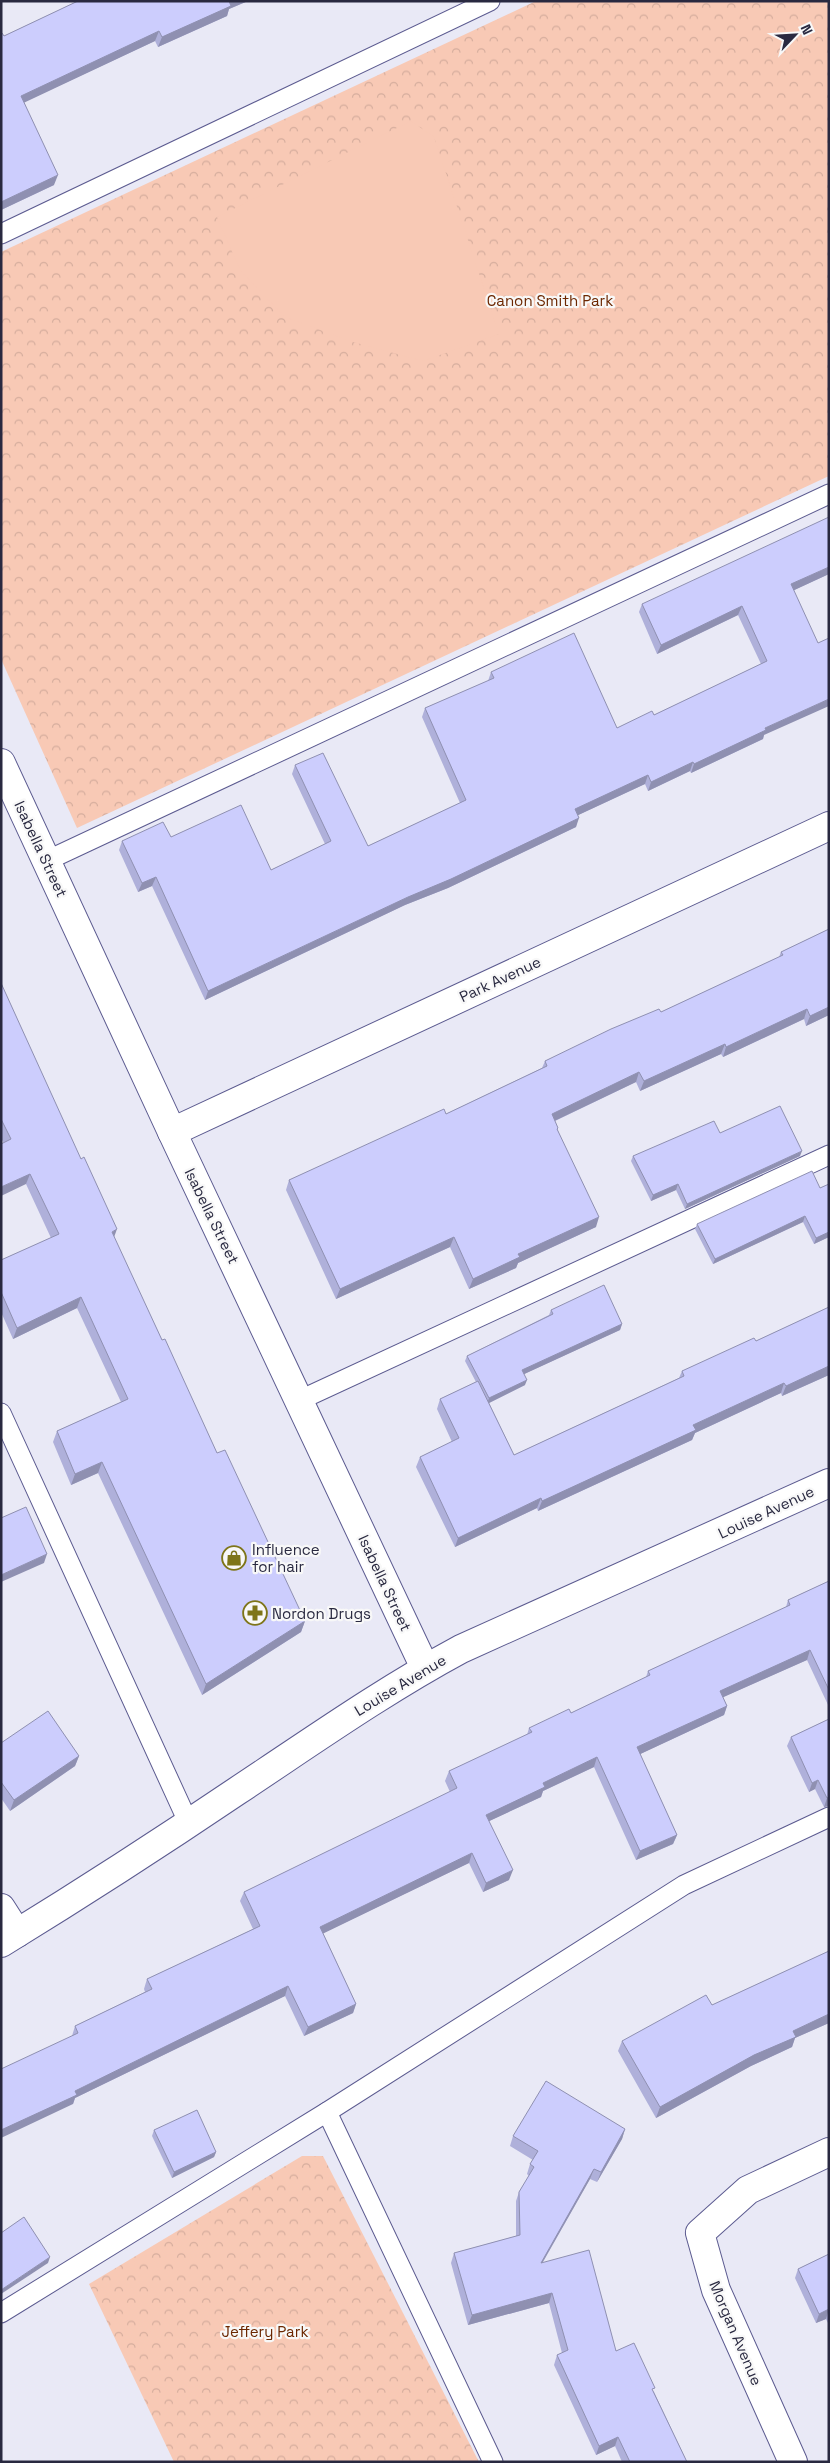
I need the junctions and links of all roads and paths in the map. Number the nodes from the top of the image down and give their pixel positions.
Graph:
1 (490, 1) edge
2 (1, 234) edge
3 (829, 494) edge
4 (1, 763) edge
5 (829, 826) edge
6 (46, 861) junction
7 (172, 1132) junction
8 (829, 1155) edge
9 (300, 1400) junction
10 (1, 1412) edge
11 (829, 1483) edge
12 (425, 1668) junction
13 (829, 1817) edge
14 (189, 1824) junction
15 (1, 1908) edge
16 (9, 1938) edge
17 (327, 2112) junction
18 (829, 2152) edge
19 (1, 2312) edge
20 (493, 2462) edge
21 (793, 2462) edge

1 - 2 lane
3 - 6 lane
4 - 6 street, Isabella Street
5 - 7 street, Park Avenue
6 - 7 street, Isabella Street
7 - 9 street, Isabella Street
8 - 9 lane
9 - 12 street, Isabella Street
10 - 14 lane
11 - 12 street, Louise Avenue
12 - 14 street, Louise Avenue
13 - 17 lane
14 - 16 street, Louise Avenue
15 - 16 street
17 - 19 lane
17 - 20 lane
18 - 21 street, Morgan Avenue

